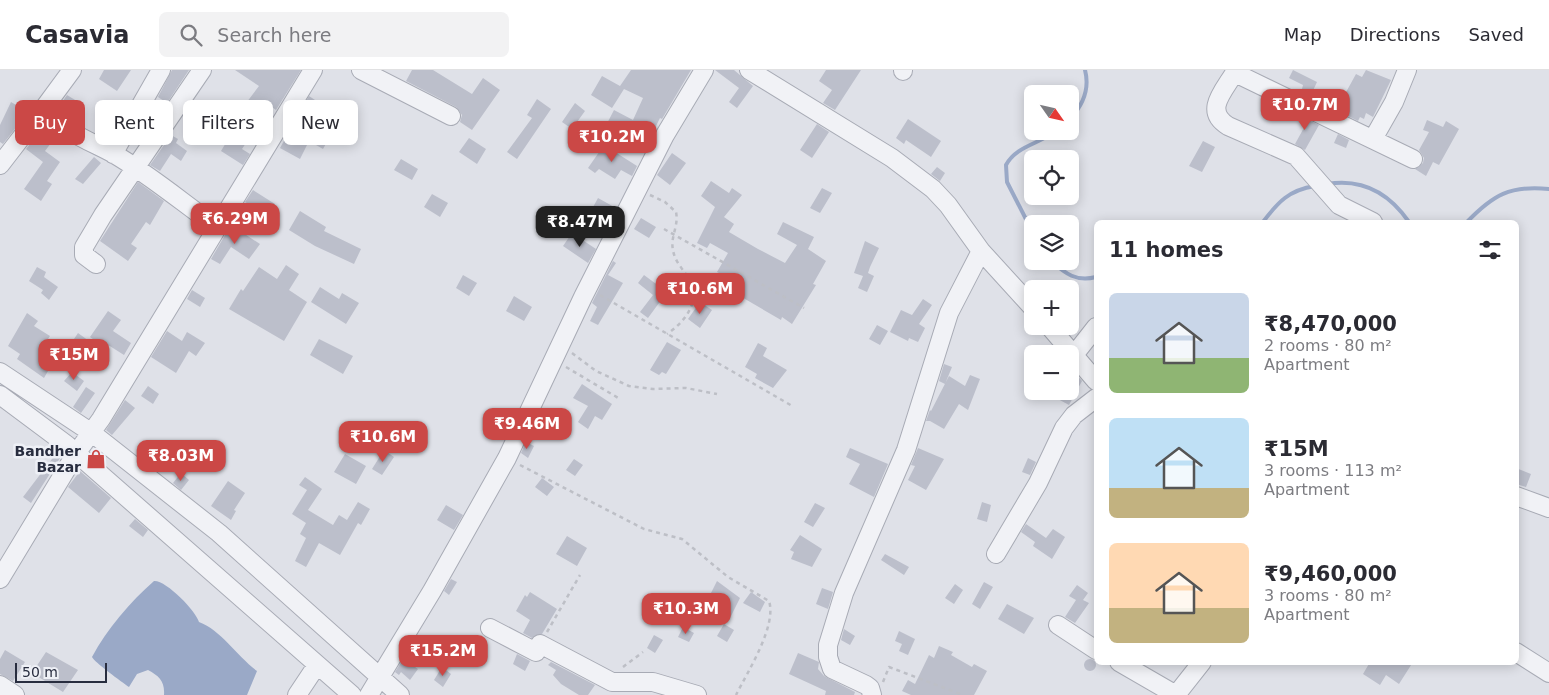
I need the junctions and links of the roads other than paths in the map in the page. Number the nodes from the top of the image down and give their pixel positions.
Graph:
1 (72, 70) edge
2 (161, 70) edge
3 (202, 70) edge
4 (313, 70) edge
5 (361, 70) edge
6 (704, 70) edge
7 (749, 70) edge
8 (1406, 70) edge
9 (1235, 71) edge
10 (50, 100) edge
11 (451, 116) dead end
12 (85, 139) edge
13 (1373, 139) junction
14 (15, 145) edge
15 (113, 154) junction
16 (1413, 159) dead end
17 (0, 165) edge
18 (136, 169) junction
19 (1369, 220) edge
20 (217, 227) junction
21 (981, 251) junction
22 (96, 264) dead end
23 (1024, 298) edge
24 (1094, 330) edge
25 (1057, 335) edge
26 (1065, 345) edge
27 (1079, 349) edge
28 (1079, 361) edge
29 (0, 372) edge
30 (1094, 379) edge
31 (0, 395) edge
32 (1094, 400) edge
33 (92, 433) junction
34 (75, 455) junction
35 (1519, 497) edge
36 (1549, 508) edge
37 (996, 554) dead end
38 (0, 579) edge
39 (1058, 626) dead end
40 (490, 628) dead end
41 (1094, 649) edge
42 (1519, 654) edge
43 (1125, 665) edge
44 (1200, 665) edge
45 (317, 666) junction
46 (1549, 674) edge
47 (381, 678) junction
48 (0, 685) edge
49 (876, 692) edge
50 (15, 695) edge
51 (297, 695) edge
52 (352, 695) edge
53 (369, 695) edge
54 (400, 695) edge
55 (697, 695) edge
56 (1176, 695) edge

1 - 10 street
2 - 15 street
3 - 18 street
4 - 20 street
5 - 11 street
6 - 47 street
7 - 21 street
8 - 13 street
9 - 13 street
9 - 19 street
12 - 15 street
13 - 16 street
14 - 17 street
15 - 18 street
18 - 20 street
18 - 22 street
20 - 33 street
21 - 23 street
21 - 49 street
24 - 27 street
25 - 26 street
28 - 30 street
29 - 33 street
31 - 34 street
32 - 37 street
33 - 34 street
33 - 47 street
34 - 38 street
34 - 45 street
35 - 36 street
39 - 41 street
40 - 55 street
42 - 46 street
43 - 56 street
44 - 56 street
45 - 51 street
45 - 52 street
47 - 53 street
47 - 54 street
48 - 50 street

